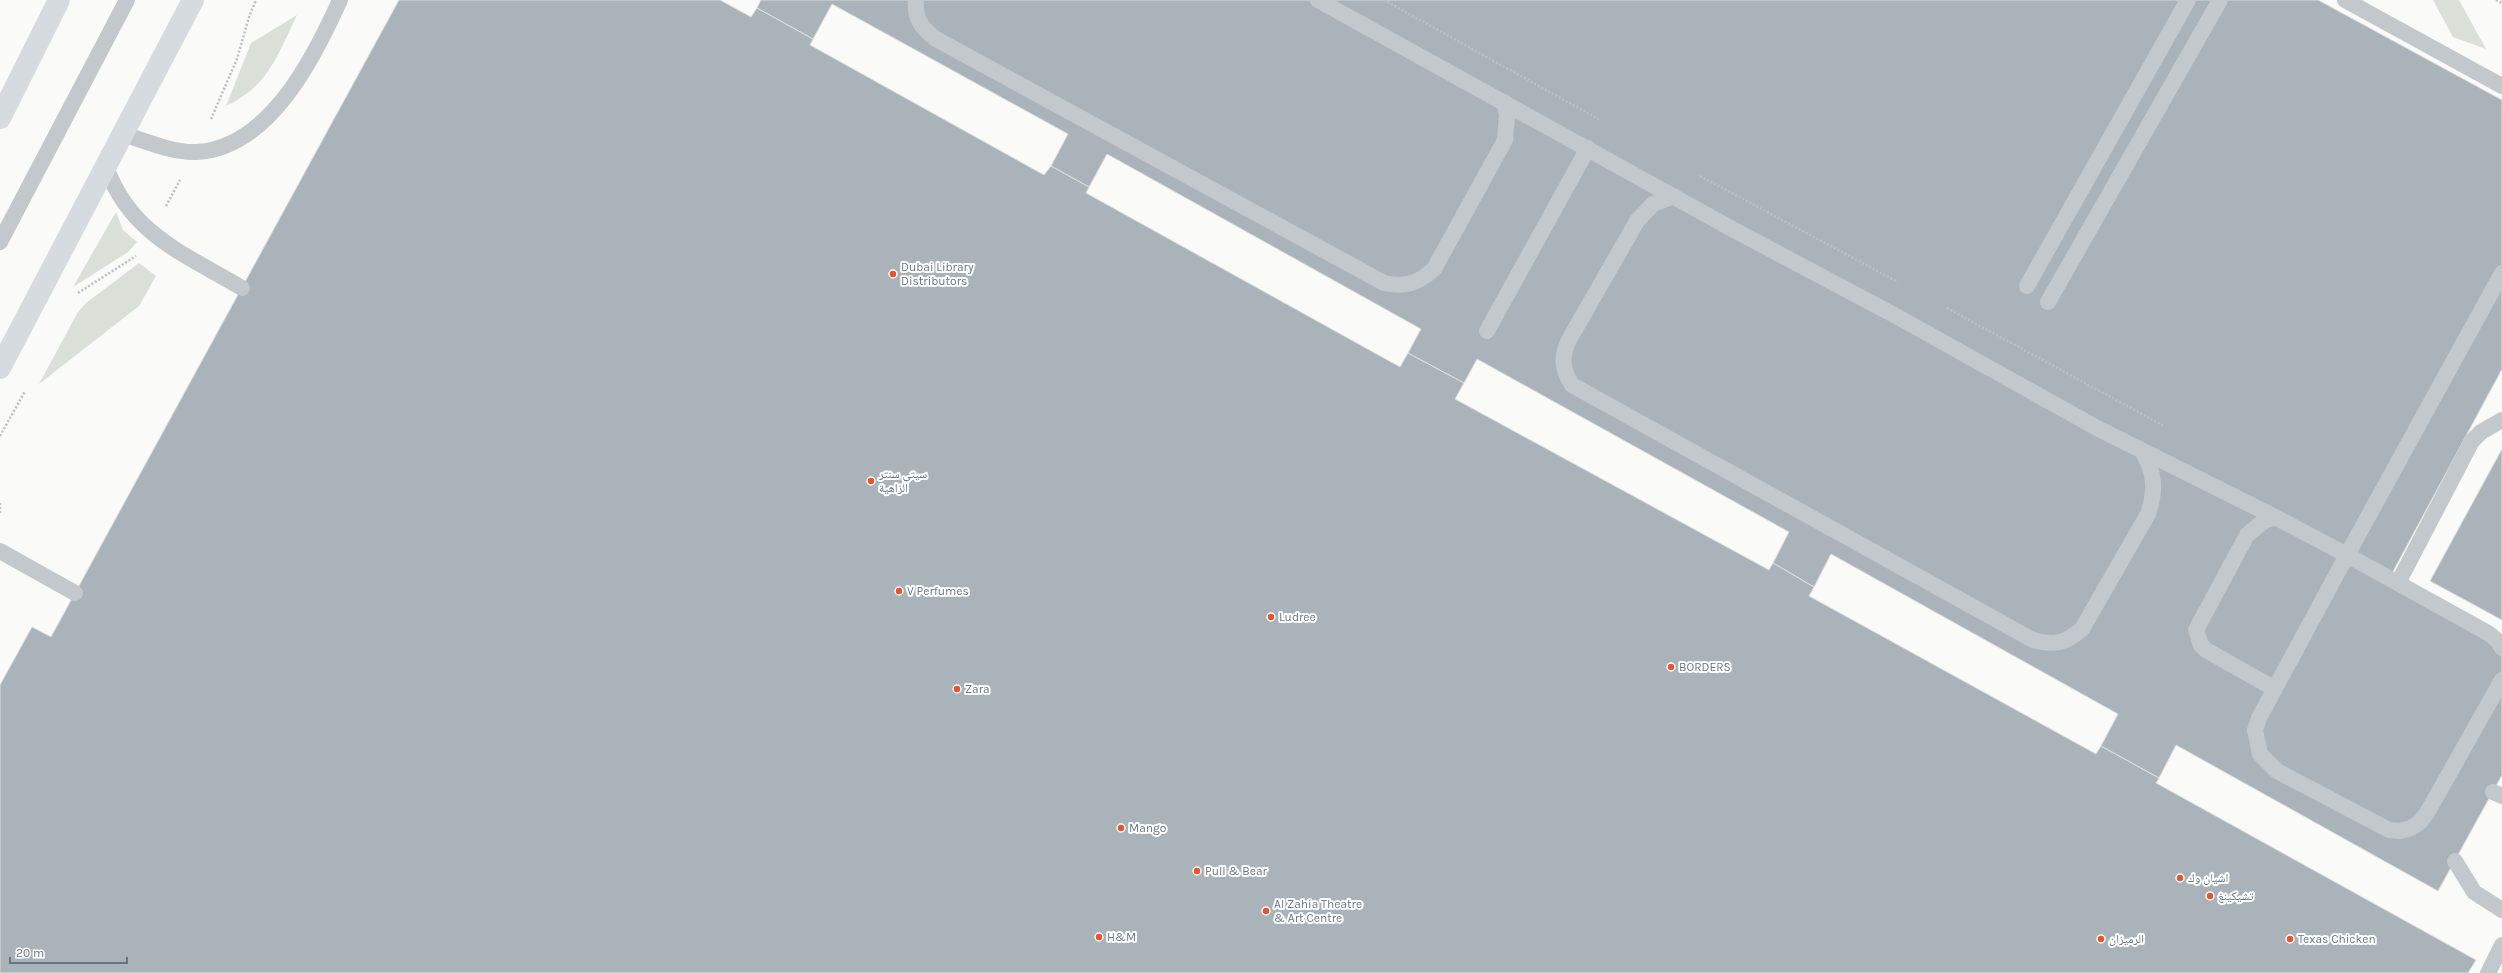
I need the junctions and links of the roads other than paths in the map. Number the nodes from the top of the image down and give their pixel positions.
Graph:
1 (59, 0) edge
2 (127, 0) edge
3 (194, 0) edge
4 (340, 0) edge
5 (916, 0) edge
6 (1318, 0) edge
7 (2188, 0) edge
8 (2220, 0) edge
9 (2345, 0) edge
10 (2362, 0) edge
11 (2502, 80) edge
12 (2502, 86) edge
13 (1504, 102) junction
14 (0, 118) edge
15 (123, 134) junction
16 (1588, 148) junction
17 (106, 167) junction
18 (1674, 196) junction
19 (0, 242) edge
20 (2502, 273) edge
21 (2027, 286) dead end
22 (242, 288) dead end
23 (2048, 302) dead end
24 (1487, 331) dead end
25 (0, 368) edge
26 (2502, 420) edge
27 (2142, 451) junction
28 (2275, 517) junction
29 (0, 551) edge
30 (2347, 555) junction
31 (2399, 581) dead end
32 (76, 593) dead end
33 (2502, 648) edge
34 (2502, 680) edge
35 (2275, 689) junction
36 (2455, 861) dead end
37 (2502, 910) edge
38 (2502, 945) edge
39 (2488, 973) edge

1 - 14 street
2 - 19 lane
3 - 15 street
4 - 15 lane
5 - 13 lane
6 - 13 lane
7 - 21 lane
8 - 23 lane
9 - 12 lane
10 - 11 lane
13 - 16 lane
15 - 17 street
16 - 18 lane
16 - 24 lane
17 - 22 lane
17 - 25 street
18 - 27 lane
18 - 27 lane
20 - 30 lane
26 - 31 lane
27 - 28 lane
28 - 30 lane
28 - 35 lane
29 - 32 lane
30 - 33 lane
30 - 35 lane
34 - 35 lane
36 - 37 lane
38 - 39 lane

